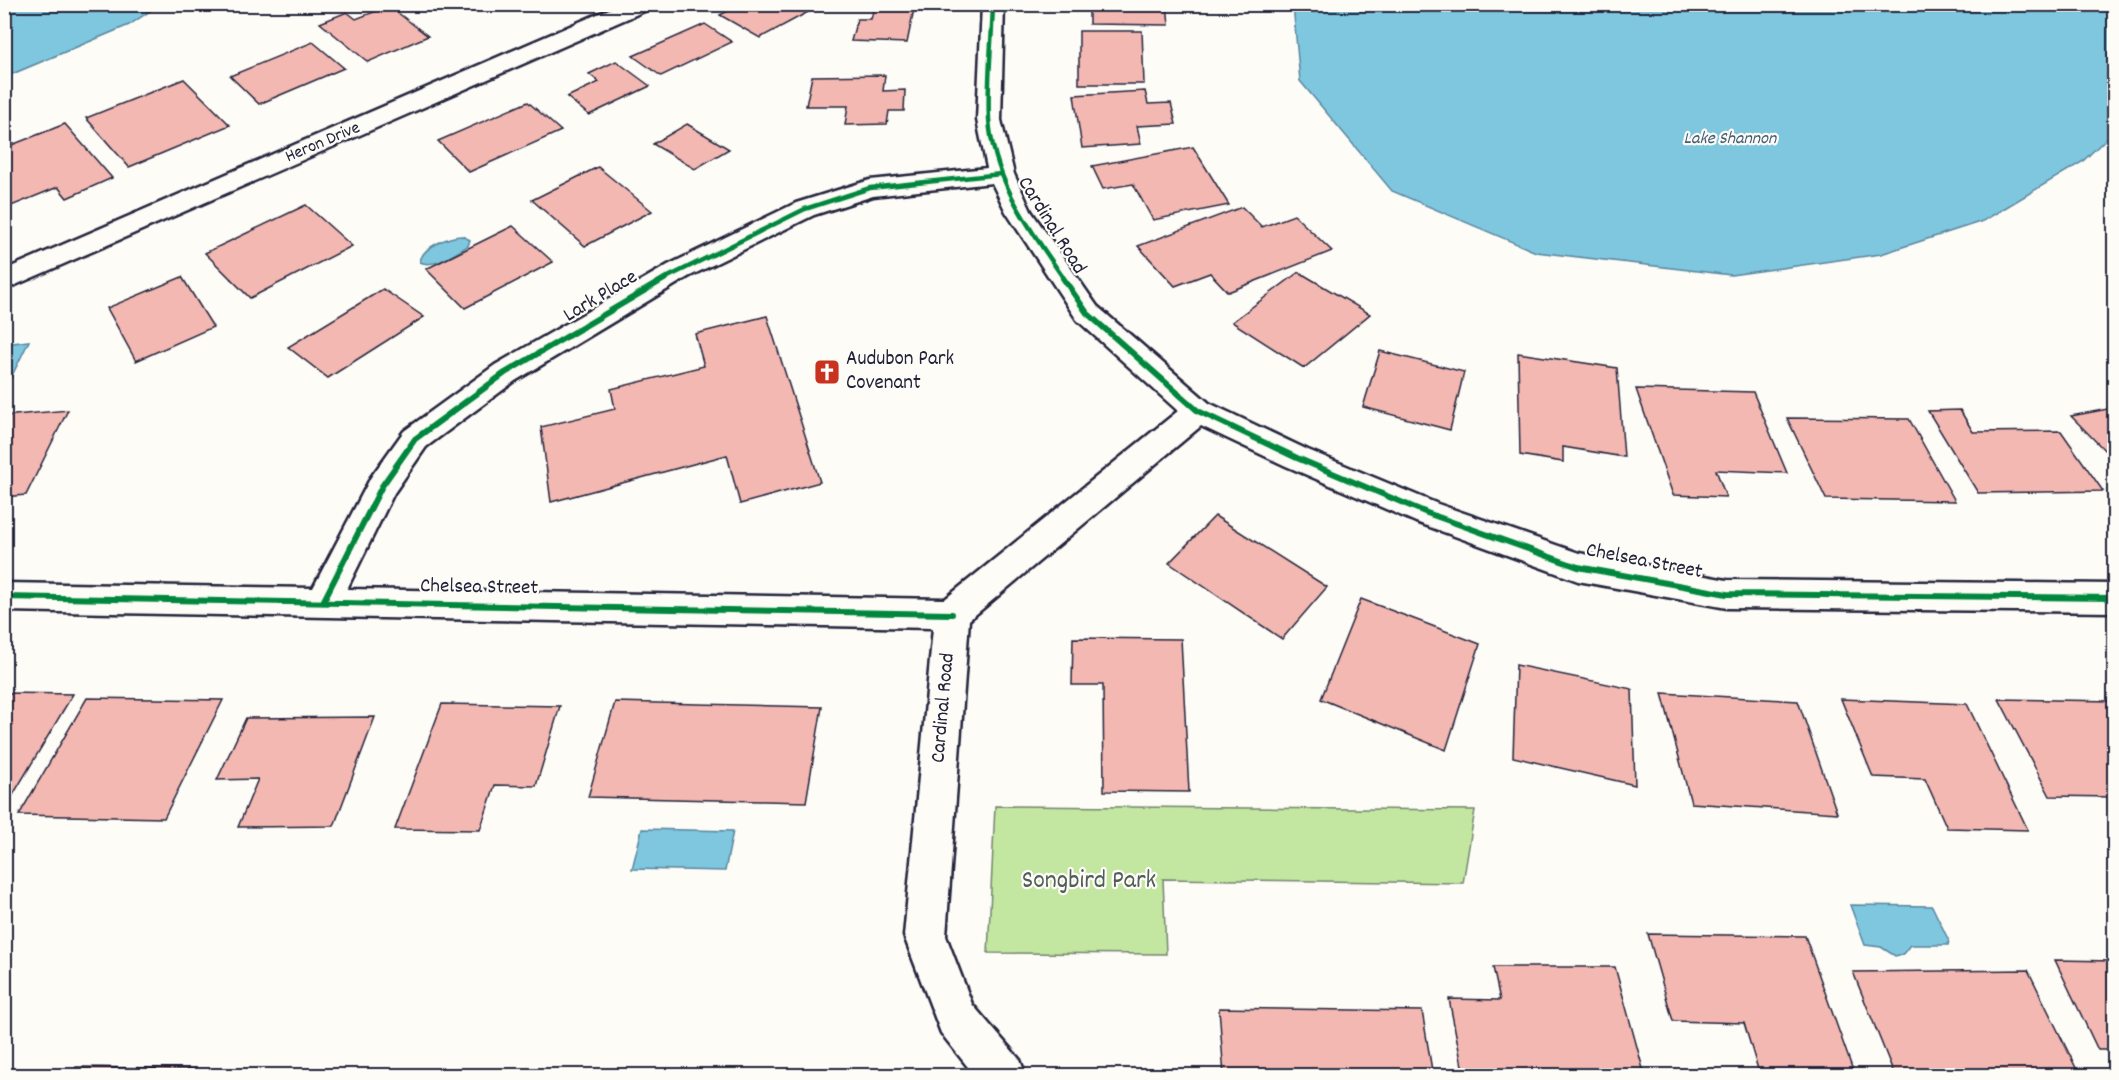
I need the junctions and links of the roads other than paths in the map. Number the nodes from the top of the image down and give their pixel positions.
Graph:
1 (641, 4) edge
2 (993, 4) edge
3 (1001, 174) junction
4 (4, 281) edge
5 (1198, 411) junction
6 (4, 597) edge
7 (2115, 598) edge
8 (323, 602) junction
9 (952, 614) junction
10 (1004, 1076) edge

1 - 4 street, Heron Drive
2 - 3 street, Cardinal Road
3 - 5 street, Cardinal Road
3 - 8 street, Lark Place
5 - 7 street, Chelsea Street
5 - 9 street
6 - 8 street, Chelsea Street
8 - 9 street, Chelsea Street
9 - 10 street, Cardinal Road

